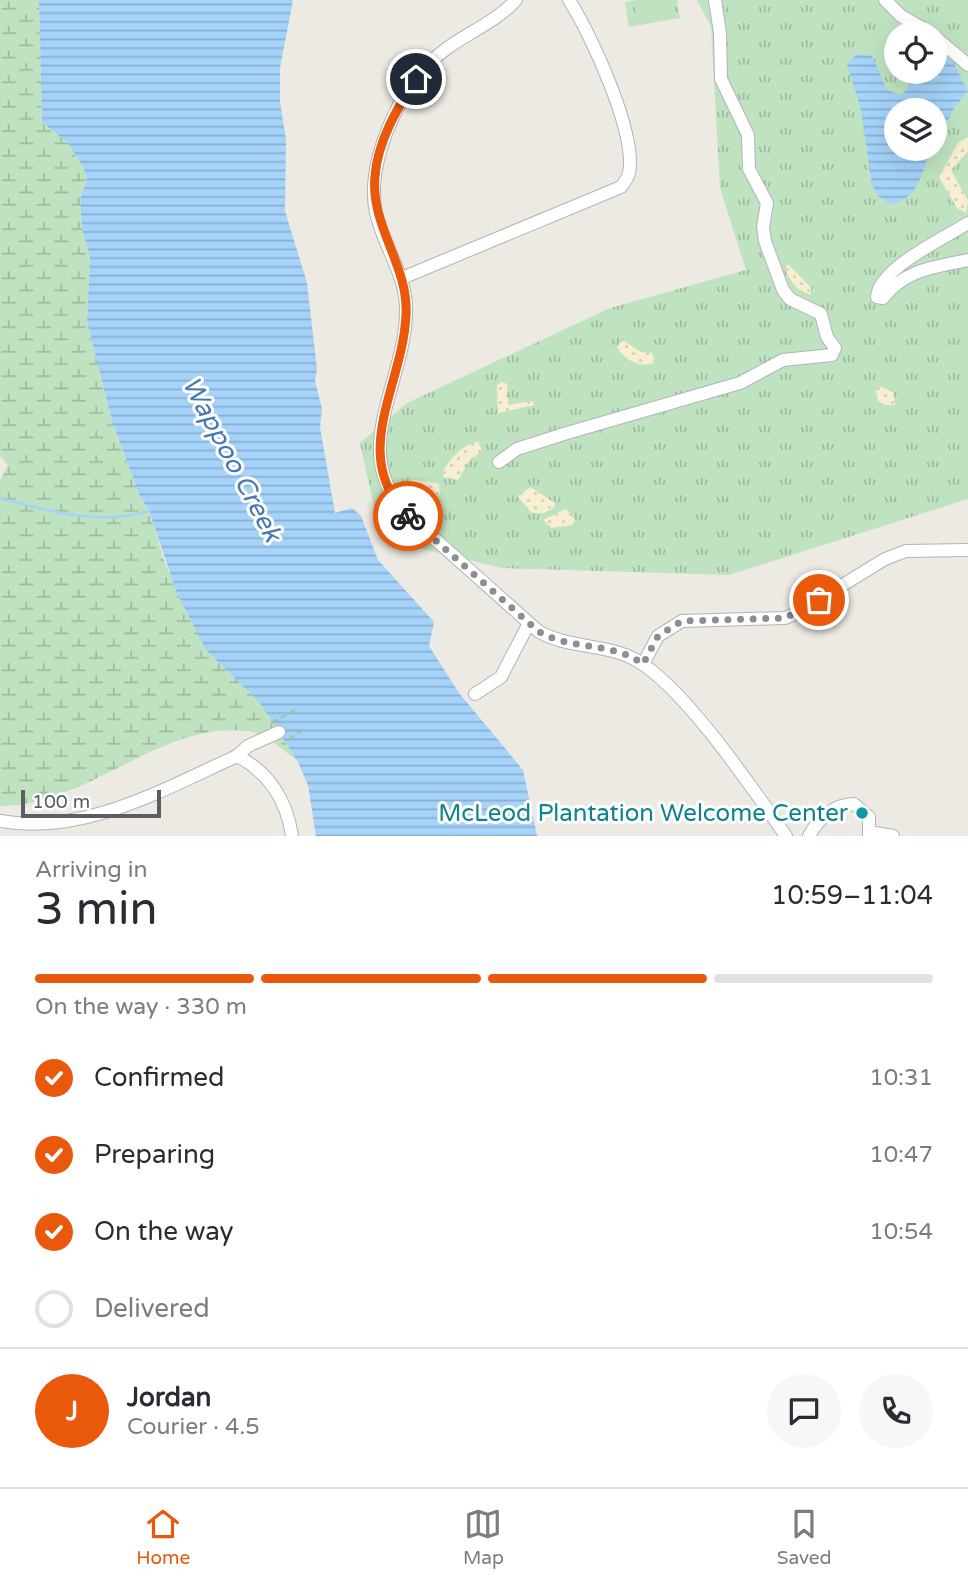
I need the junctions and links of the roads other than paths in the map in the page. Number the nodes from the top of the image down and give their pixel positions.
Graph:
1 (516, 0) edge
2 (569, 0) edge
3 (715, 0) edge
4 (885, 0) edge
5 (910, 21) edge
6 (947, 46) edge
7 (968, 65) edge
8 (968, 223) edge
9 (968, 260) edge
10 (402, 278) junction
11 (499, 462) dead end
12 (968, 550) edge
13 (529, 623) junction
14 (643, 664) junction
15 (475, 694) dead end
16 (279, 732) dead end
17 (237, 756) junction
18 (0, 821) edge
19 (869, 834) edge
20 (292, 836) edge
21 (786, 836) edge
22 (809, 836) edge
23 (893, 836) edge

1 - 10 street
2 - 10 street
3 - 11 street
4 - 5 street
6 - 7 street
8 - 9 street
10 - 13 street
12 - 14 street
13 - 14 street
13 - 15 street
14 - 21 street
16 - 17 street
17 - 18 street
17 - 20 street
19 - 22 street
19 - 23 street

